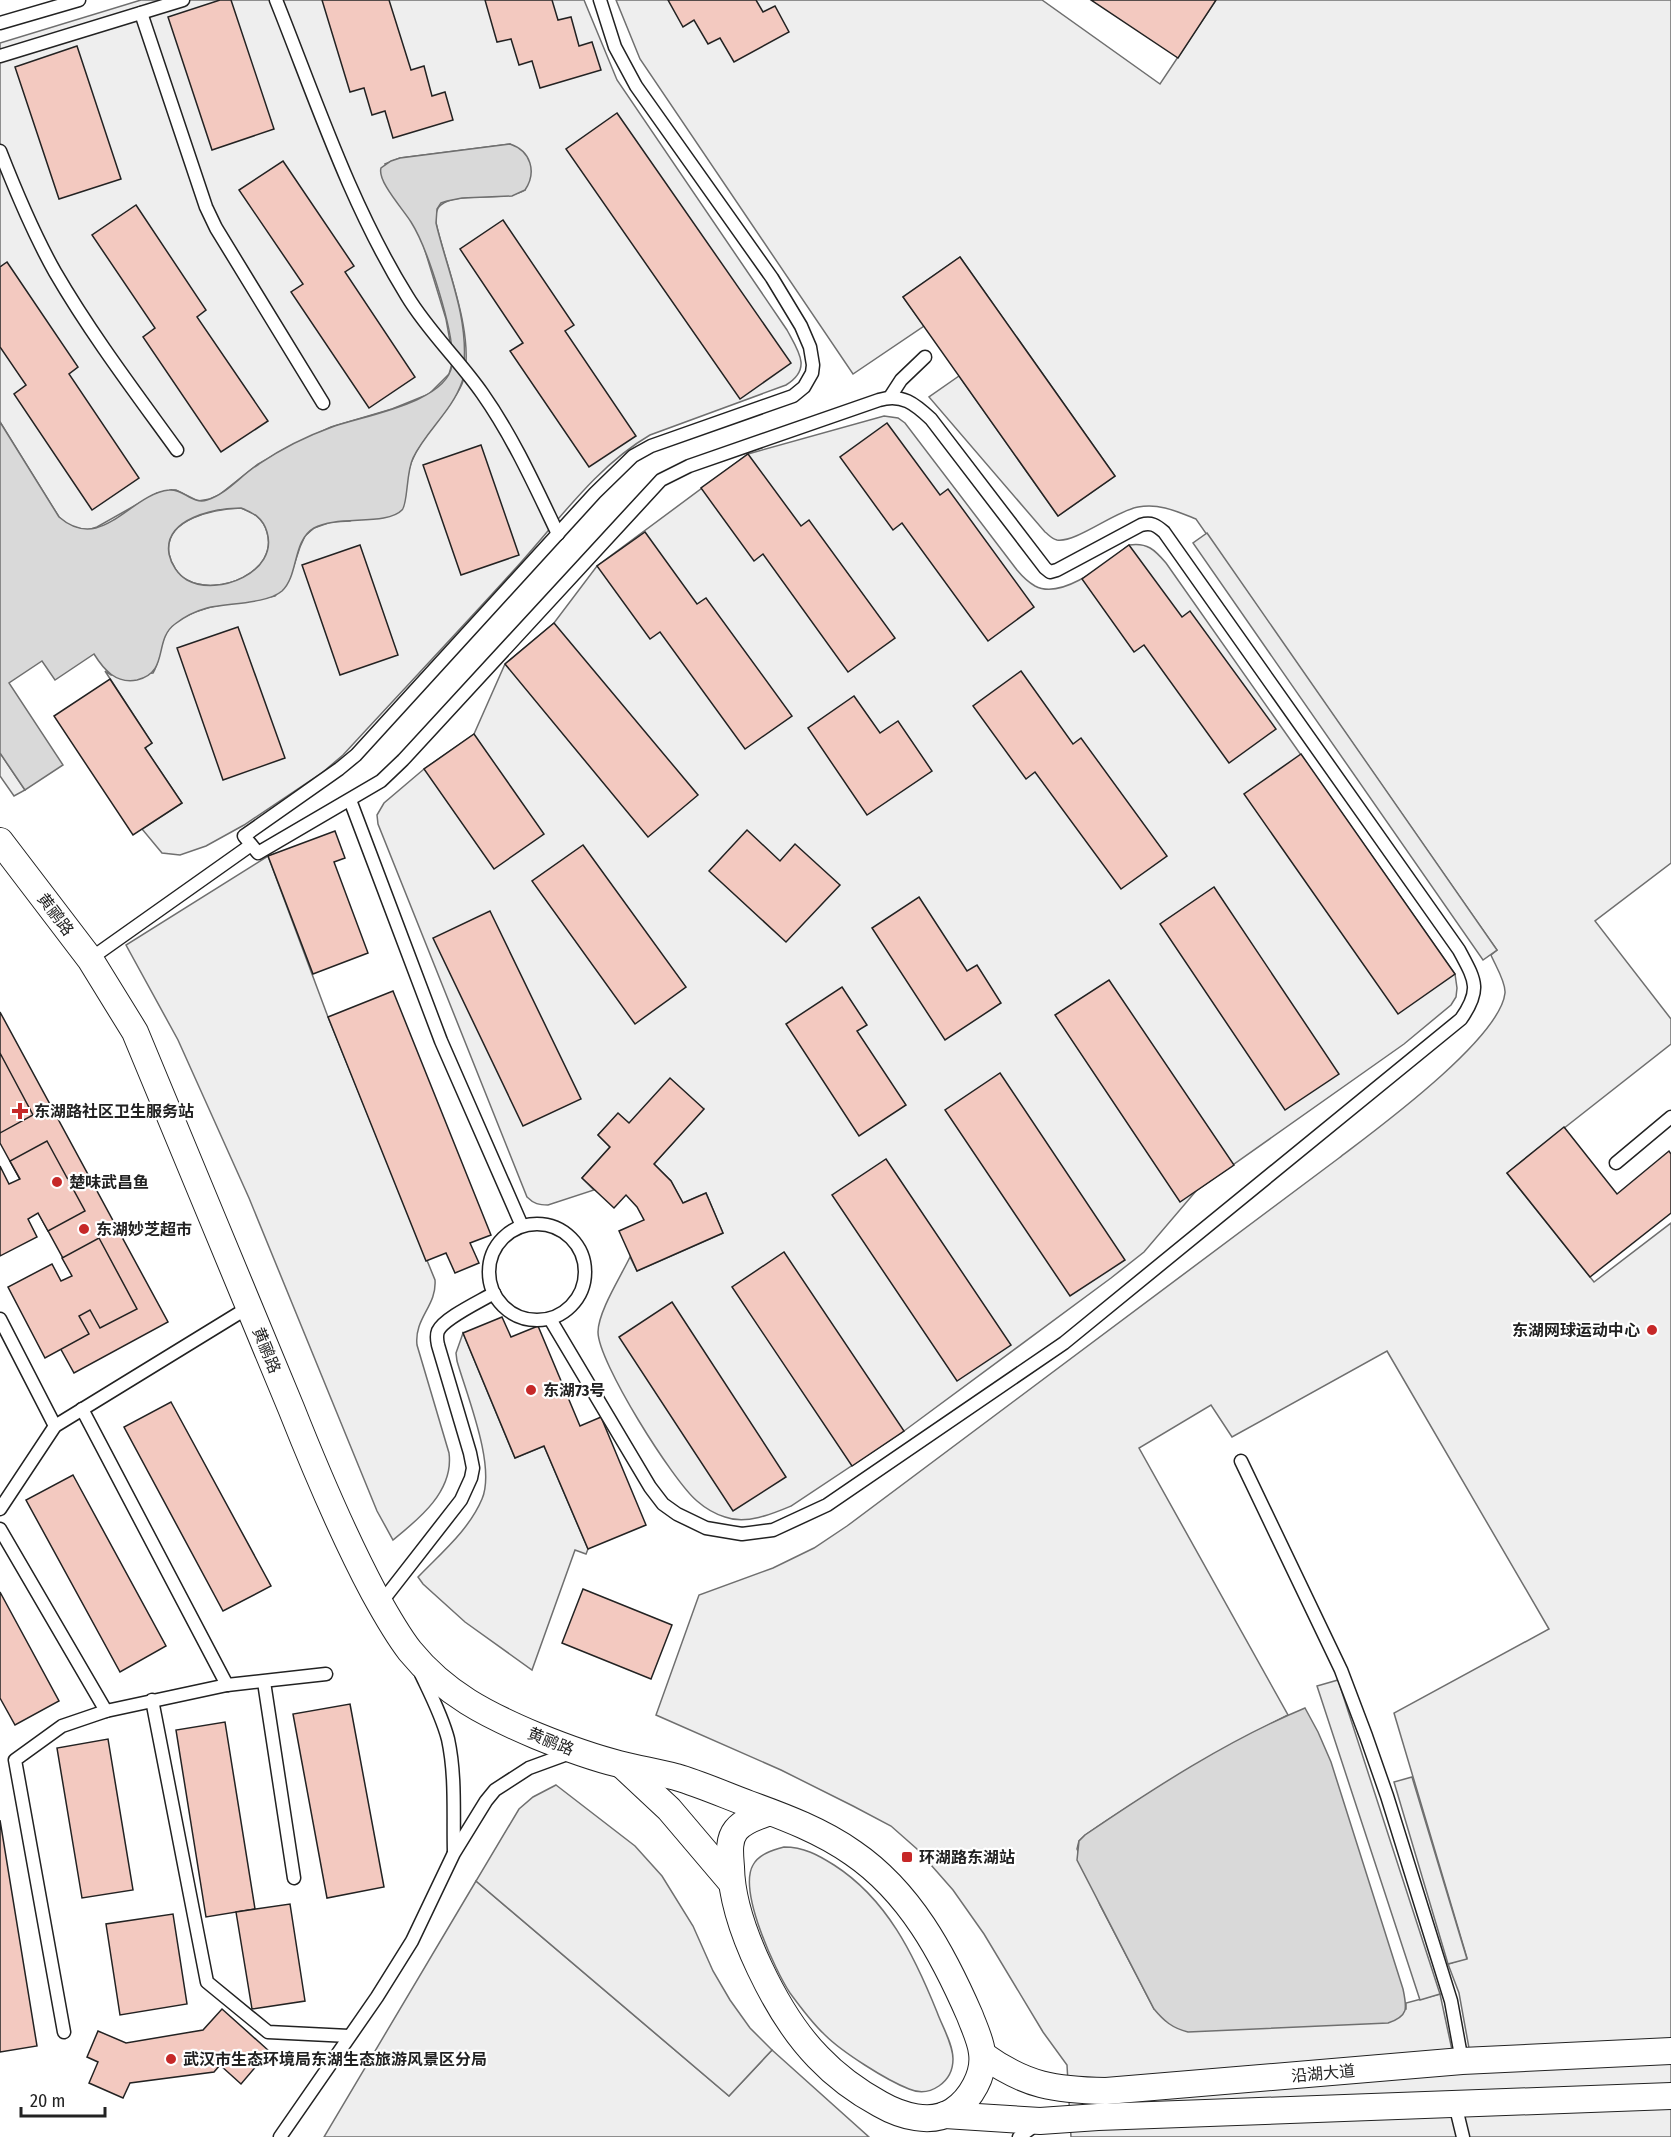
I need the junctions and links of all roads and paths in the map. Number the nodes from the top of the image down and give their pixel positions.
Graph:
1 (79, 0) edge
2 (183, 0) edge
3 (276, 0) edge
4 (600, 0) edge
5 (141, 13) junction
6 (0, 23) edge
7 (0, 57) edge
8 (0, 151) edge
9 (925, 357) dead end
10 (890, 397) junction
11 (323, 403) dead end
12 (177, 450) dead end
13 (558, 534) junction
14 (350, 800) junction
15 (0, 841) edge
16 (251, 845) junction
17 (90, 959) junction
18 (1671, 1117) edge
19 (1616, 1163) dead end
20 (522, 1226) junction
21 (494, 1293) junction
22 (249, 1306) junction
23 (0, 1319) edge
24 (550, 1319) junction
25 (82, 1409) junction
26 (55, 1426) junction
27 (1241, 1461) dead end
28 (0, 1509) edge
29 (0, 1529) edge
30 (380, 1604) junction
31 (411, 1652) junction
32 (326, 1674) dead end
33 (264, 1682) junction
34 (227, 1685) junction
35 (152, 1700) junction
36 (106, 1711) junction
37 (575, 1751) junction
38 (621, 1765) junction
39 (770, 1812) junction
40 (454, 1853) junction
41 (294, 1878) dead end
42 (731, 1882) junction
43 (64, 2032) dead end
44 (349, 2036) junction
45 (1671, 2051) edge
46 (983, 2055) junction
47 (1462, 2061) junction
48 (1671, 2096) edge
49 (1455, 2104) junction
50 (945, 2115) junction
51 (1040, 2121) junction
52 (280, 2137) edge
53 (1018, 2137) edge
54 (1463, 2137) edge

1 - 6 lane
2 - 5 lane
3 - 13 lane
4 - 13 lane
5 - 7 lane
5 - 11 lane
8 - 12 lane
9 - 10 lane
10 - 14 lane
10 - 24 lane
13 - 16 lane
14 - 16 lane
14 - 20 lane
15 - 17 street, 黄鹂路
16 - 17 lane
17 - 22 street, 黄鹂路
18 - 19 lane
20 - 21 lane
20 - 24 lane
21 - 24 lane
21 - 30 lane
22 - 25 lane
22 - 30 street, 黄鹂路
23 - 26 lane
25 - 26 lane
25 - 34 lane
26 - 28 lane
27 - 47 lane
29 - 36 lane
30 - 31 street, 黄鹂路
31 - 37 street, 黄鹂路
31 - 40 lane
32 - 33 lane
33 - 34 lane
33 - 41 lane
34 - 35 lane
35 - 36 lane
35 - 44 lane
36 - 43 lane
37 - 38 street, 黄鹂路
37 - 40 lane
38 - 39 street, 黄鹂路
38 - 42 street
39 - 42 street
39 - 46 street, 黄鹂路
40 - 44 lane
42 - 50 street
44 - 52 lane
45 - 47 street, 沿湖大道
46 - 47 street, 沿湖大道
46 - 50 street
48 - 49 street
49 - 51 street
49 - 54 lane
50 - 51 street
51 - 53 lane

